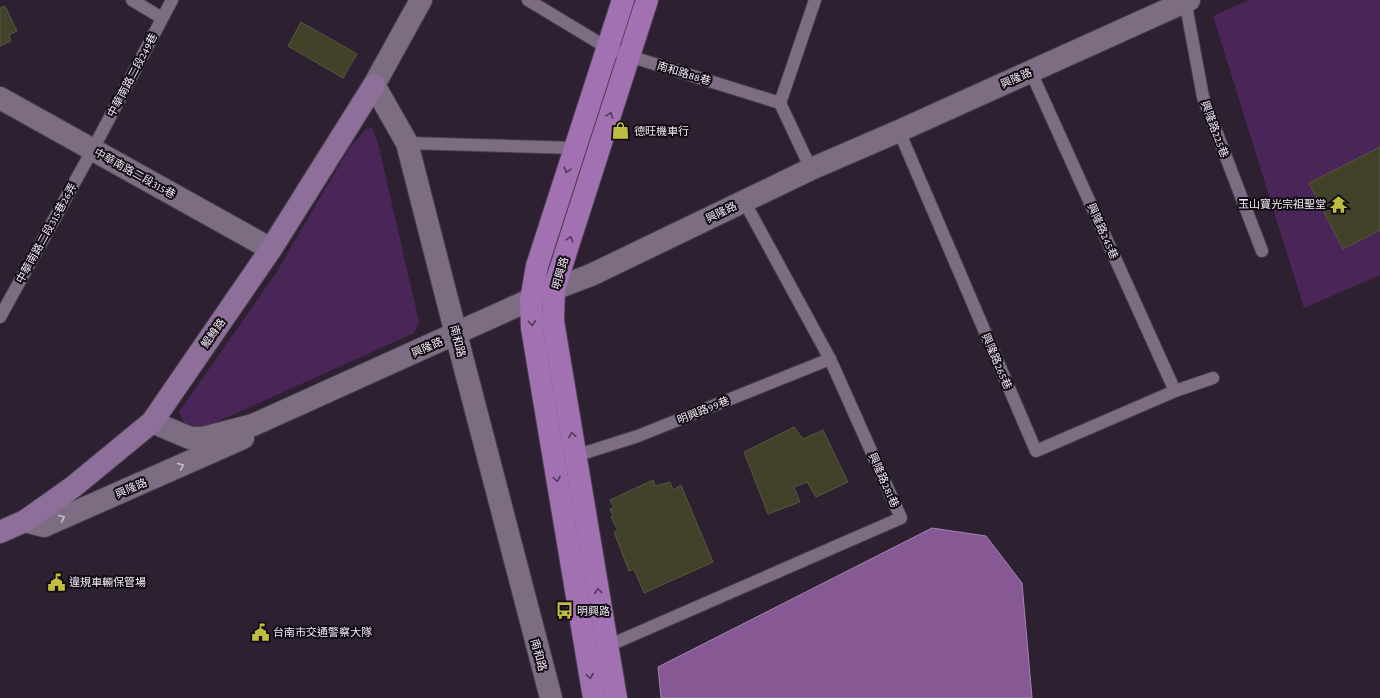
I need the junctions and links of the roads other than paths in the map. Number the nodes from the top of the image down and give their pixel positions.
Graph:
1 (132, 0) edge
2 (172, 0) edge
3 (421, 0) edge
4 (528, 0) edge
5 (622, 0) edge
6 (647, 0) edge
7 (815, 0) edge
8 (1187, 1) edge
9 (162, 18) junction
10 (606, 47) junction
11 (629, 56) junction
12 (1031, 72) junction
13 (374, 85) junction
14 (0, 98) edge
15 (780, 103) junction
16 (899, 131) junction
17 (407, 142) junction
18 (574, 148) junction
19 (93, 149) junction
20 (811, 169) junction
21 (744, 201) junction
22 (271, 249) junction
23 (1262, 251) dead end
24 (554, 289) junction
25 (531, 300) junction
26 (0, 318) edge
27 (456, 334) junction
28 (830, 359) junction
29 (1214, 378) dead end
30 (1176, 391) junction
31 (152, 422) junction
32 (253, 425) junction
33 (575, 456) junction
34 (25, 521) junction
35 (0, 532) edge
36 (607, 646) junction
37 (587, 654) junction
38 (551, 698) edge
39 (594, 698) edge
40 (616, 698) edge

1 - 9 lane
2 - 9 lane, 中華南路二段249巷
3 - 13 street
4 - 10 lane, 南和路88巷
5 - 10 main road, 明興路
6 - 11 main road, 明興路
7 - 15 lane
8 - 12 street, 興隆路
8 - 23 lane, 興隆路225巷
9 - 19 lane, 中華南路二段249巷
10 - 11 lane, 南和路88巷
10 - 18 main road, 明興路
11 - 15 lane, 南和路88巷
24 -> 11 main road, 明興路
12 - 16 street, 興隆路
12 - 30 lane, 興隆路245巷
13 - 17 street, 南和路
13 - 22 street, 鯤鯓路
14 - 19 street, 中華南路二段315巷
15 - 20 lane
16 - 20 street, 興隆路
16 - 30 lane, 興隆路265巷
17 - 18 lane
17 - 27 street, 南和路
18 -> 25 main road, 明興路
19 - 22 street, 中華南路二段315巷
19 - 26 lane, 中華南路二段315巷26弄
20 - 21 street, 興隆路
21 - 24 street, 興隆路
21 - 28 lane, 興隆路281巷
22 - 31 street, 鯤鯓路
24 - 25 street, 興隆路
33 -> 24 main road, 明興路
25 - 27 street, 興隆路
25 -> 37 main road, 明興路
27 - 32 street, 興隆路
27 - 38 street, 南和路
28 - 33 lane, 明興路99巷
28 - 36 lane, 興隆路281巷
29 - 30 lane
31 - 32 street, 興隆路
31 - 34 street, 鯤鯓路
34 -> 32 street, 興隆路
36 -> 33 main road, 明興路
34 - 35 street, 鯤鯓路
36 - 37 lane, 興隆路281巷
36 - 40 main road, 明興路
37 -> 39 main road, 明興路

